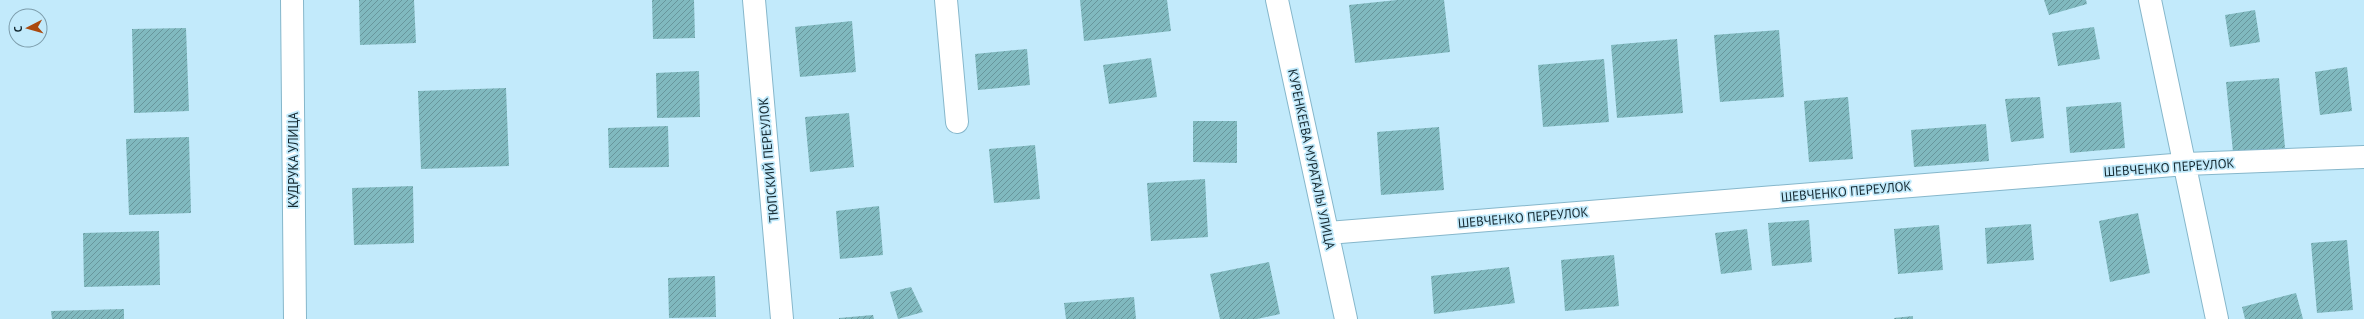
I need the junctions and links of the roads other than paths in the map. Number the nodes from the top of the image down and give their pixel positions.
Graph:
1 (292, 0) edge
2 (754, 0) edge
3 (946, 0) edge
4 (1277, 0) edge
5 (2150, 0) edge
6 (957, 122) dead end
7 (2364, 157) edge
8 (2186, 164) junction
9 (1328, 233) junction
10 (295, 319) edge
11 (782, 319) edge
12 (1346, 319) edge
13 (2217, 319) edge

1 - 10 street, КУДРУКА УЛИЦА
2 - 11 street, ТЮПСКИЙ ПЕРЕУЛОК
3 - 6 street
4 - 9 street, КУРЕНКЕЕВА МУРАТАЛЫ УЛИЦА
5 - 8 street
7 - 8 street, ШЕВЧЕНКО ПЕРЕУЛОК
8 - 9 street, ШЕВЧЕНКО ПЕРЕУЛОК
8 - 13 street
9 - 12 street, КУРЕНКЕЕВА МУРАТАЛЫ УЛИЦА

